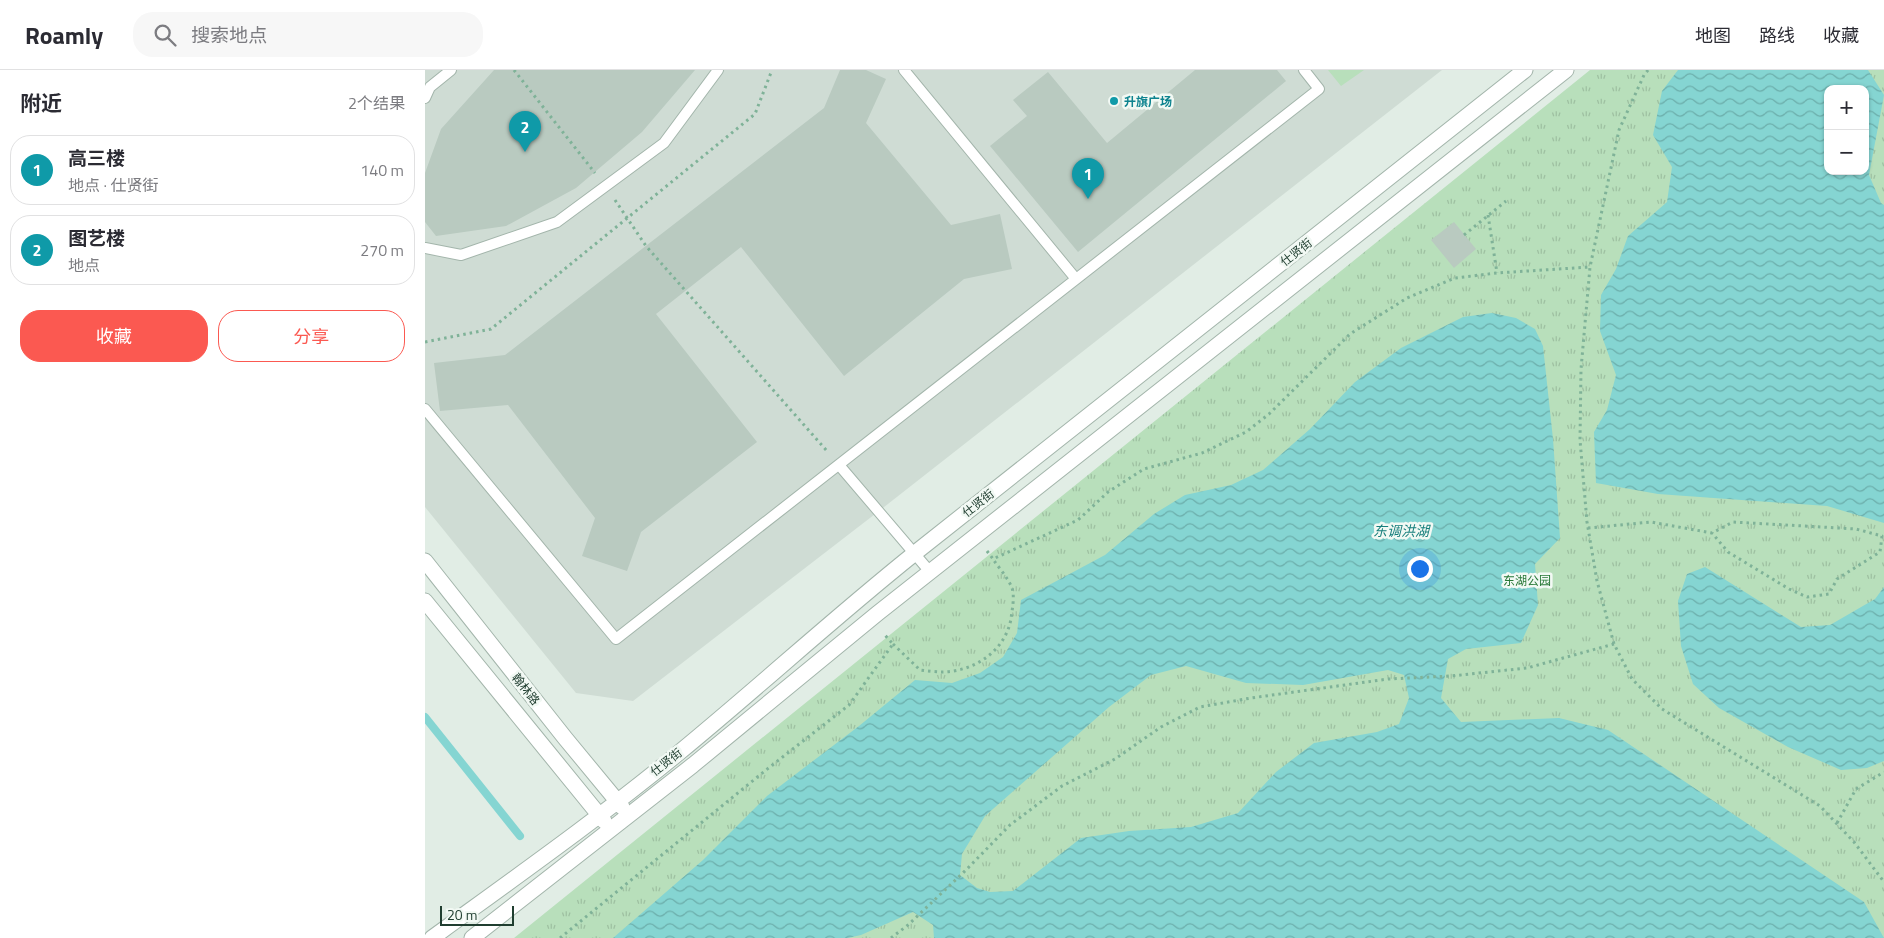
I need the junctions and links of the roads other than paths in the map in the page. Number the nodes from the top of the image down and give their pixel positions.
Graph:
1 (451, 70) edge
2 (718, 70) edge
3 (904, 70) edge
4 (1304, 70) edge
5 (1525, 70) edge
6 (1566, 70) edge
7 (425, 98) edge
8 (425, 248) edge
9 (1076, 279) junction
10 (425, 409) edge
11 (839, 465) junction
12 (915, 553) junction
13 (425, 560) edge
14 (931, 572) junction
15 (425, 601) edge
16 (617, 800) junction
17 (599, 814) junction
18 (629, 815) junction
19 (611, 829) junction
20 (433, 938) edge
21 (472, 938) edge

1 - 7 lane
2 - 8 lane
3 - 9 lane
4 - 9 lane
5 - 12 street, 仕贤街
6 - 14 street
9 - 11 lane
10 - 11 lane
11 - 12 lane
12 - 14 lane
12 - 16 street, 仕贤街
13 - 16 street, 翰林路
14 - 18 street
15 - 17 street, 翰林路
16 - 17 street, 仕贤街
16 - 18 street, 翰林路
17 - 19 street, 翰林路
17 - 20 street, 仕贤街
18 - 19 street
19 - 21 street

